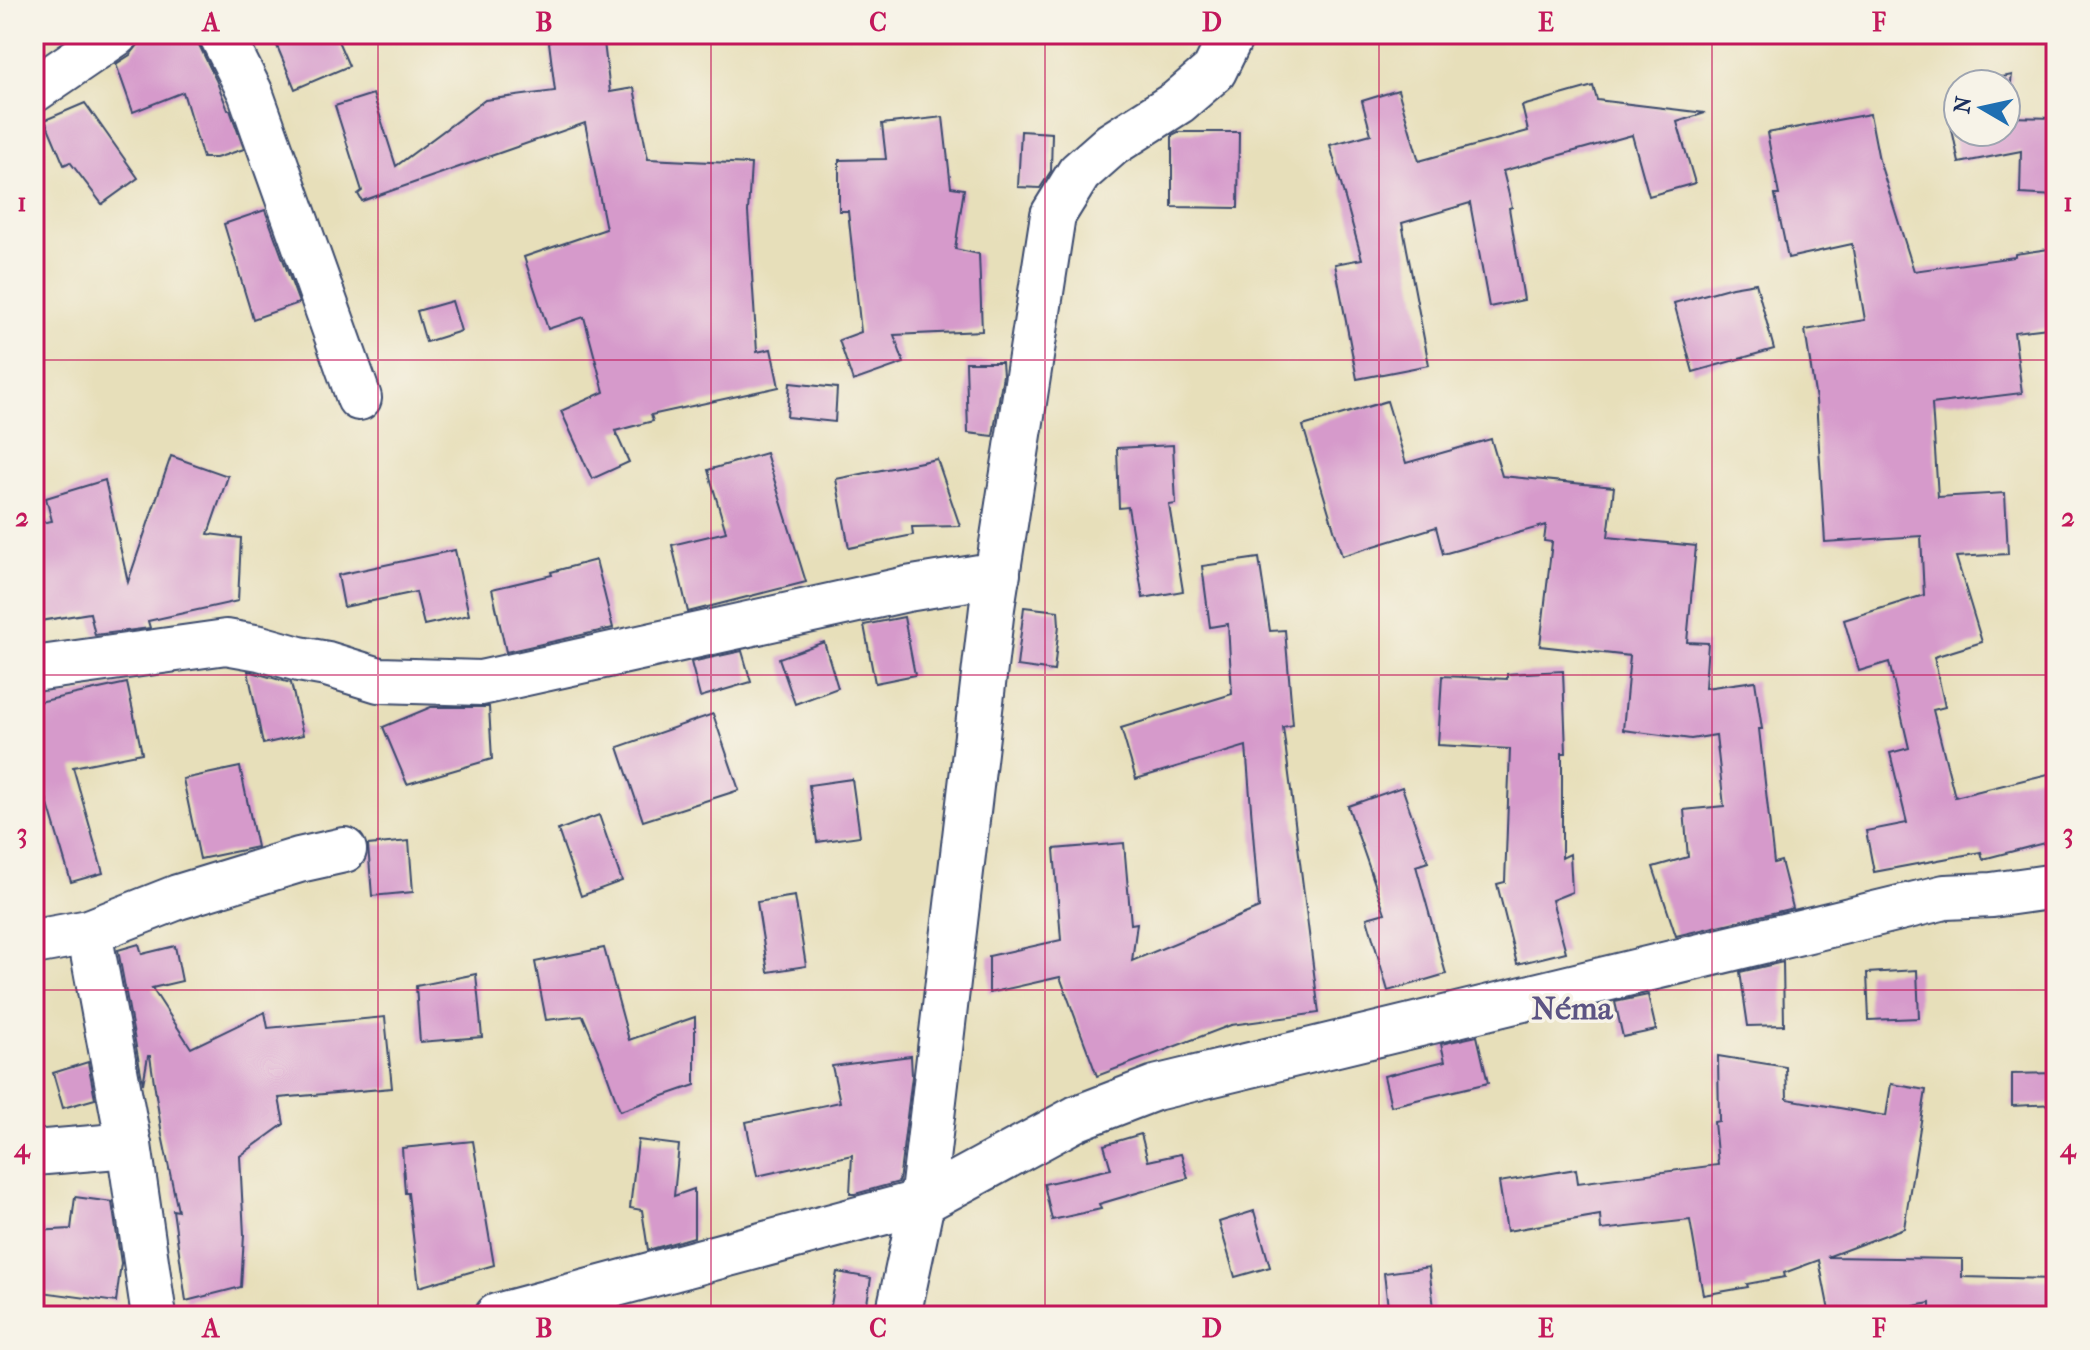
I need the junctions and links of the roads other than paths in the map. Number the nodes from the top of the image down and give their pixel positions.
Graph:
1 (116, 34) edge
2 (221, 34) edge
3 (1232, 34) edge
4 (34, 90) edge
5 (359, 398) dead end
6 (998, 574) junction
7 (34, 669) edge
8 (344, 850) dead end
9 (2056, 886) edge
10 (89, 932) junction
11 (34, 942) edge
12 (129, 1145) junction
13 (34, 1153) edge
14 (922, 1202) junction
15 (154, 1316) edge
16 (497, 1316) edge
17 (898, 1316) edge

1 - 4 street
2 - 5 street
3 - 6 street
6 - 7 street
6 - 14 street
8 - 10 street
9 - 14 street
10 - 11 street
10 - 12 street
12 - 13 street
12 - 15 street
14 - 16 street
14 - 17 street

